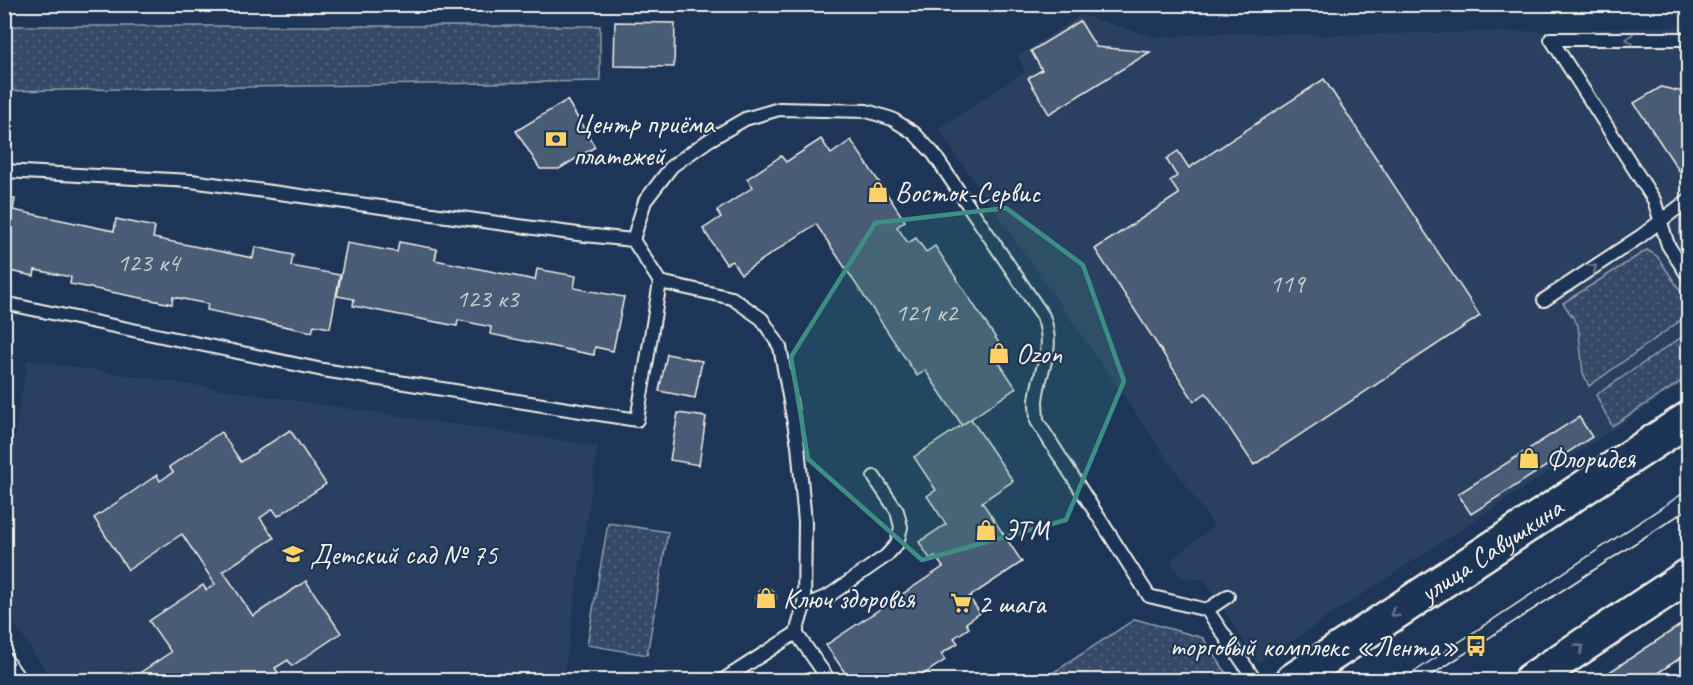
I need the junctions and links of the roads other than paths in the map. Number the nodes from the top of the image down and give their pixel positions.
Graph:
1 (1689, 39) edge
2 (4, 171) edge
3 (1689, 200) edge
4 (1660, 220) junction
5 (633, 240) junction
6 (1689, 276) edge
7 (660, 282) junction
8 (1544, 300) dead end
9 (4, 303) edge
10 (1689, 419) edge
11 (874, 477) dead end
12 (1689, 576) edge
13 (1228, 596) dead end
14 (804, 606) junction
15 (1208, 610) junction
16 (796, 633) junction
17 (4, 657) edge
18 (20, 681) edge
19 (723, 681) edge
20 (829, 681) edge
21 (1255, 681) edge
22 (1293, 681) edge
23 (1531, 681) edge

1 -> 4 lane
2 - 5 lane
3 - 4 lane
4 - 6 lane
8 -> 4 lane
5 - 7 lane
5 - 15 lane
7 - 9 lane
7 - 14 lane
10 -> 22 main road, улица Савушкина
11 - 14 lane
23 -> 12 main road
13 - 15 lane
14 - 16 lane
15 - 21 lane
16 - 19 lane
16 - 20 lane
17 - 18 lane

